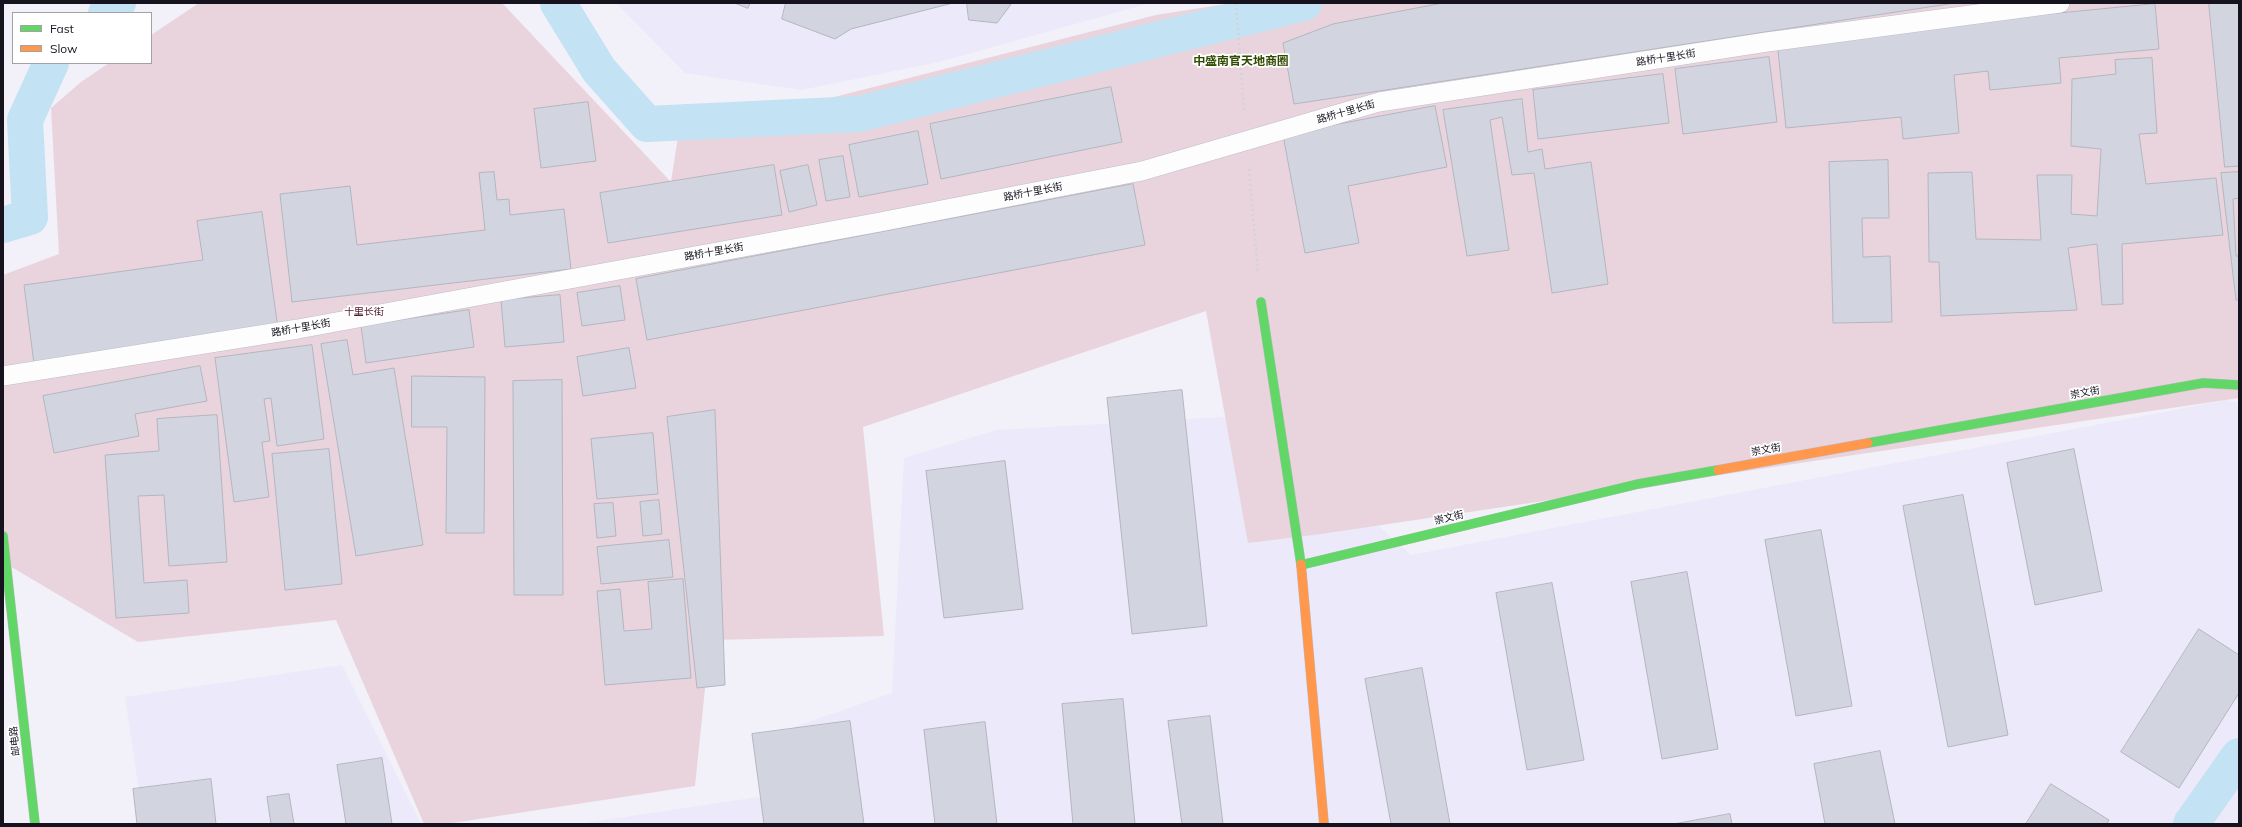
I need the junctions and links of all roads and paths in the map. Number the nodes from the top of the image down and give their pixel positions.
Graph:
1 (1236, 3) edge
2 (2060, 3) edge
3 (1247, 141) junction
4 (1261, 302) joint
5 (3, 376) edge
6 (2239, 385) edge
7 (3, 536) edge
8 (1301, 565) junction
9 (36, 824) edge
10 (1324, 824) edge

1 - 3 path
2 - 3 lane, 路桥十里长街
3 - 4 path
3 - 5 lane, 路桥十里长街
4 - 8 street
6 - 8 street, 崇文街
7 - 9 street, 邮电路
8 - 10 street

